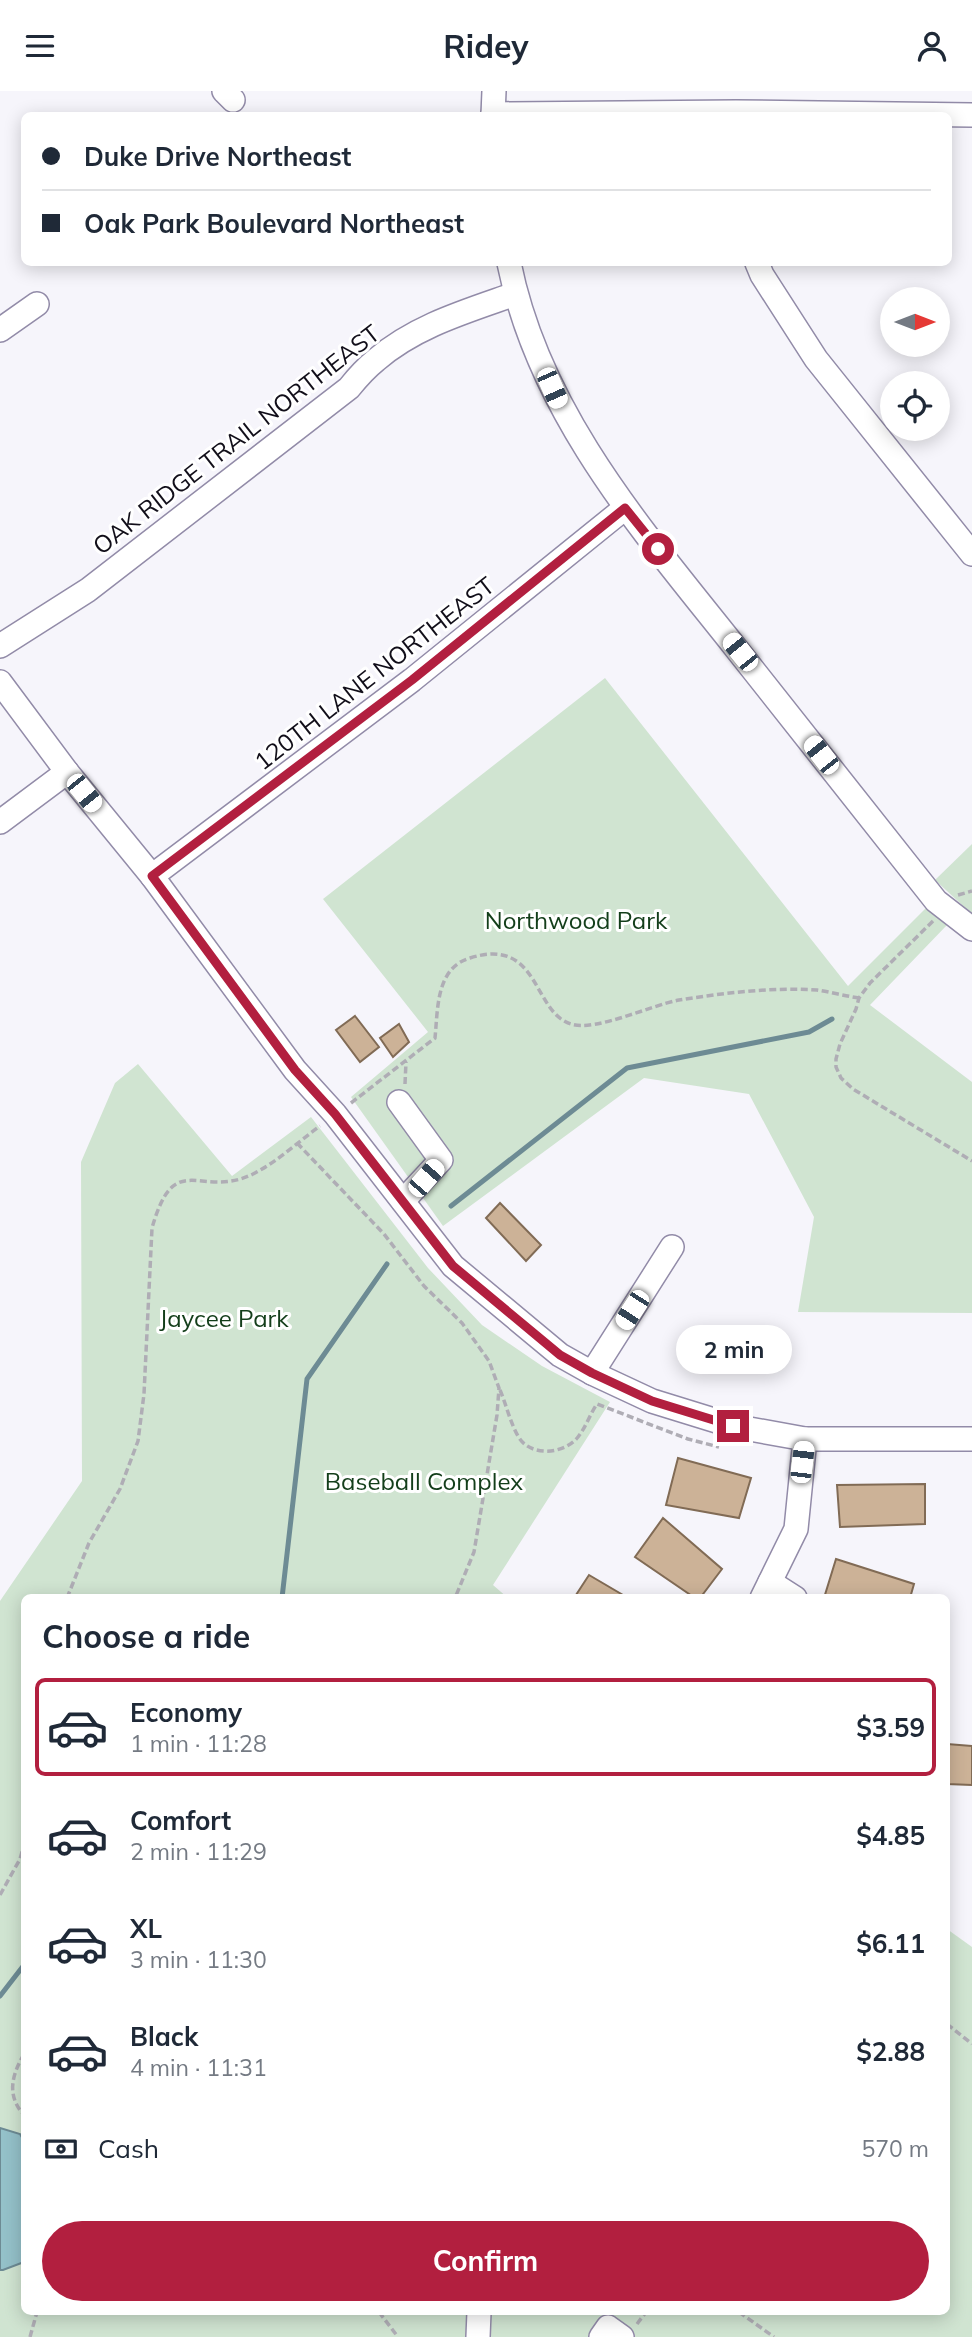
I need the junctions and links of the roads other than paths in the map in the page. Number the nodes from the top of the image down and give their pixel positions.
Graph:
1 (494, 91) edge
2 (736, 106) edge
3 (493, 112) edge
4 (574, 112) edge
5 (893, 112) edge
6 (952, 114) edge
7 (972, 115) edge
8 (510, 266) edge
9 (758, 266) edge
10 (515, 294) junction
11 (37, 304) dead end
12 (0, 331) edge
13 (625, 508) junction
14 (963, 527) edge
15 (972, 554) edge
16 (0, 646) edge
17 (0, 682) edge
18 (67, 772) junction
19 (0, 822) edge
20 (152, 876) junction
21 (972, 929) edge
22 (399, 1102) dead end
23 (403, 1201) junction
24 (673, 1247) dead end
25 (592, 1373) junction
26 (805, 1439) junction
27 (972, 1439) edge
28 (766, 1590) edge
29 (480, 2315) edge
30 (478, 2337) edge
31 (601, 2337) edge
32 (622, 2337) edge

1 - 3 street
2 - 4 street
2 - 5 street
6 - 7 street
8 - 10 street
9 - 14 street
10 - 13 street
10 - 16 street, OAK RIDGE TRAIL NORTHEAST
11 - 12 street
13 - 20 street, 120TH LANE NORTHEAST
13 - 21 street
14 - 15 street
17 - 18 street
18 - 19 street
18 - 20 street
20 - 23 street
22 - 23 street
23 - 25 street
24 - 25 street
25 - 26 street
26 - 27 street
26 - 28 street
29 - 30 street
31 - 32 street

